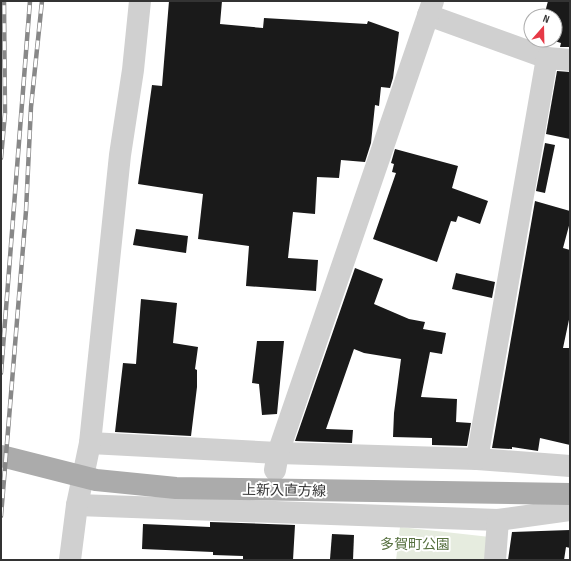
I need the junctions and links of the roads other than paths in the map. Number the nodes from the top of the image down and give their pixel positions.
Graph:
1 (140, 1) edge
2 (430, 8) edge
3 (547, 58) junction
4 (570, 60) edge
5 (90, 443) junction
6 (1, 456) edge
7 (477, 459) junction
8 (276, 462) junction
9 (570, 466) edge
10 (570, 494) edge
11 (77, 505) junction
12 (570, 510) edge
13 (498, 520) junction
14 (70, 560) edge
15 (495, 560) edge

1 - 5 street
2 - 3 street
2 - 8 street
3 - 4 street
3 - 7 street
5 - 8 street
5 - 11 street
6 - 10 main road, 上新入直方線
7 - 8 street
7 - 9 street
11 - 13 street
11 - 14 street
12 - 13 street
13 - 15 street

